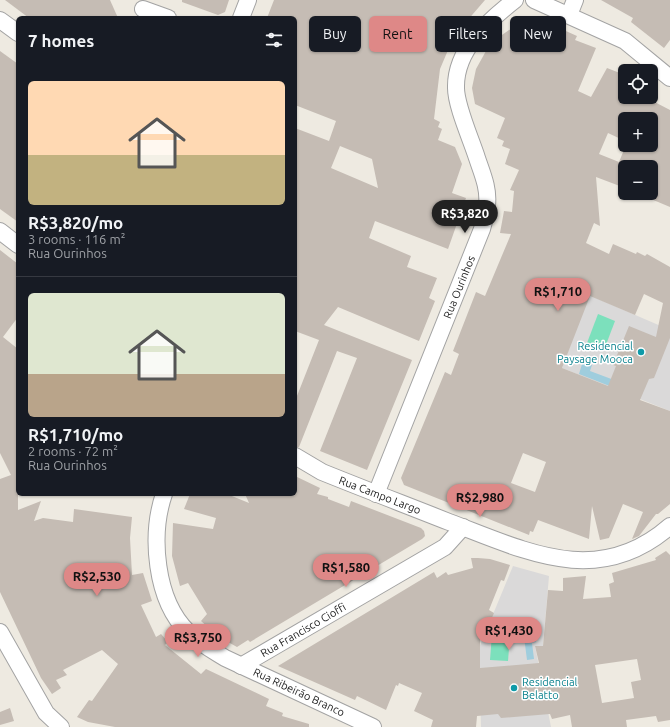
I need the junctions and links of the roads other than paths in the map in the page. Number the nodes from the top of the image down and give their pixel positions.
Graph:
1 (248, 0) edge
2 (515, 0) edge
3 (534, 0) edge
4 (575, 0) edge
5 (142, 9) edge
6 (569, 15) junction
7 (162, 16) edge
8 (242, 16) edge
9 (0, 20) edge
10 (16, 32) edge
11 (670, 78) edge
12 (0, 231) edge
13 (16, 243) edge
14 (297, 457) edge
15 (376, 494) junction
16 (163, 496) edge
17 (670, 526) edge
18 (463, 527) junction
19 (0, 632) edge
20 (242, 666) junction
21 (61, 727) edge
22 (373, 727) edge

1 - 8 street
2 - 15 street, Rua Ourinhos
3 - 6 street
4 - 6 street
5 - 7 street
6 - 11 street
9 - 10 street
12 - 13 street
14 - 15 street, Rua Campo Largo
15 - 18 street, Rua Campo Largo
16 - 20 street, Rua Ribeirão Branco
17 - 18 street, Rua Campo Largo
18 - 20 street, Rua Francisco Cioffi
19 - 21 street
20 - 22 street, Rua Ribeirão Branco

